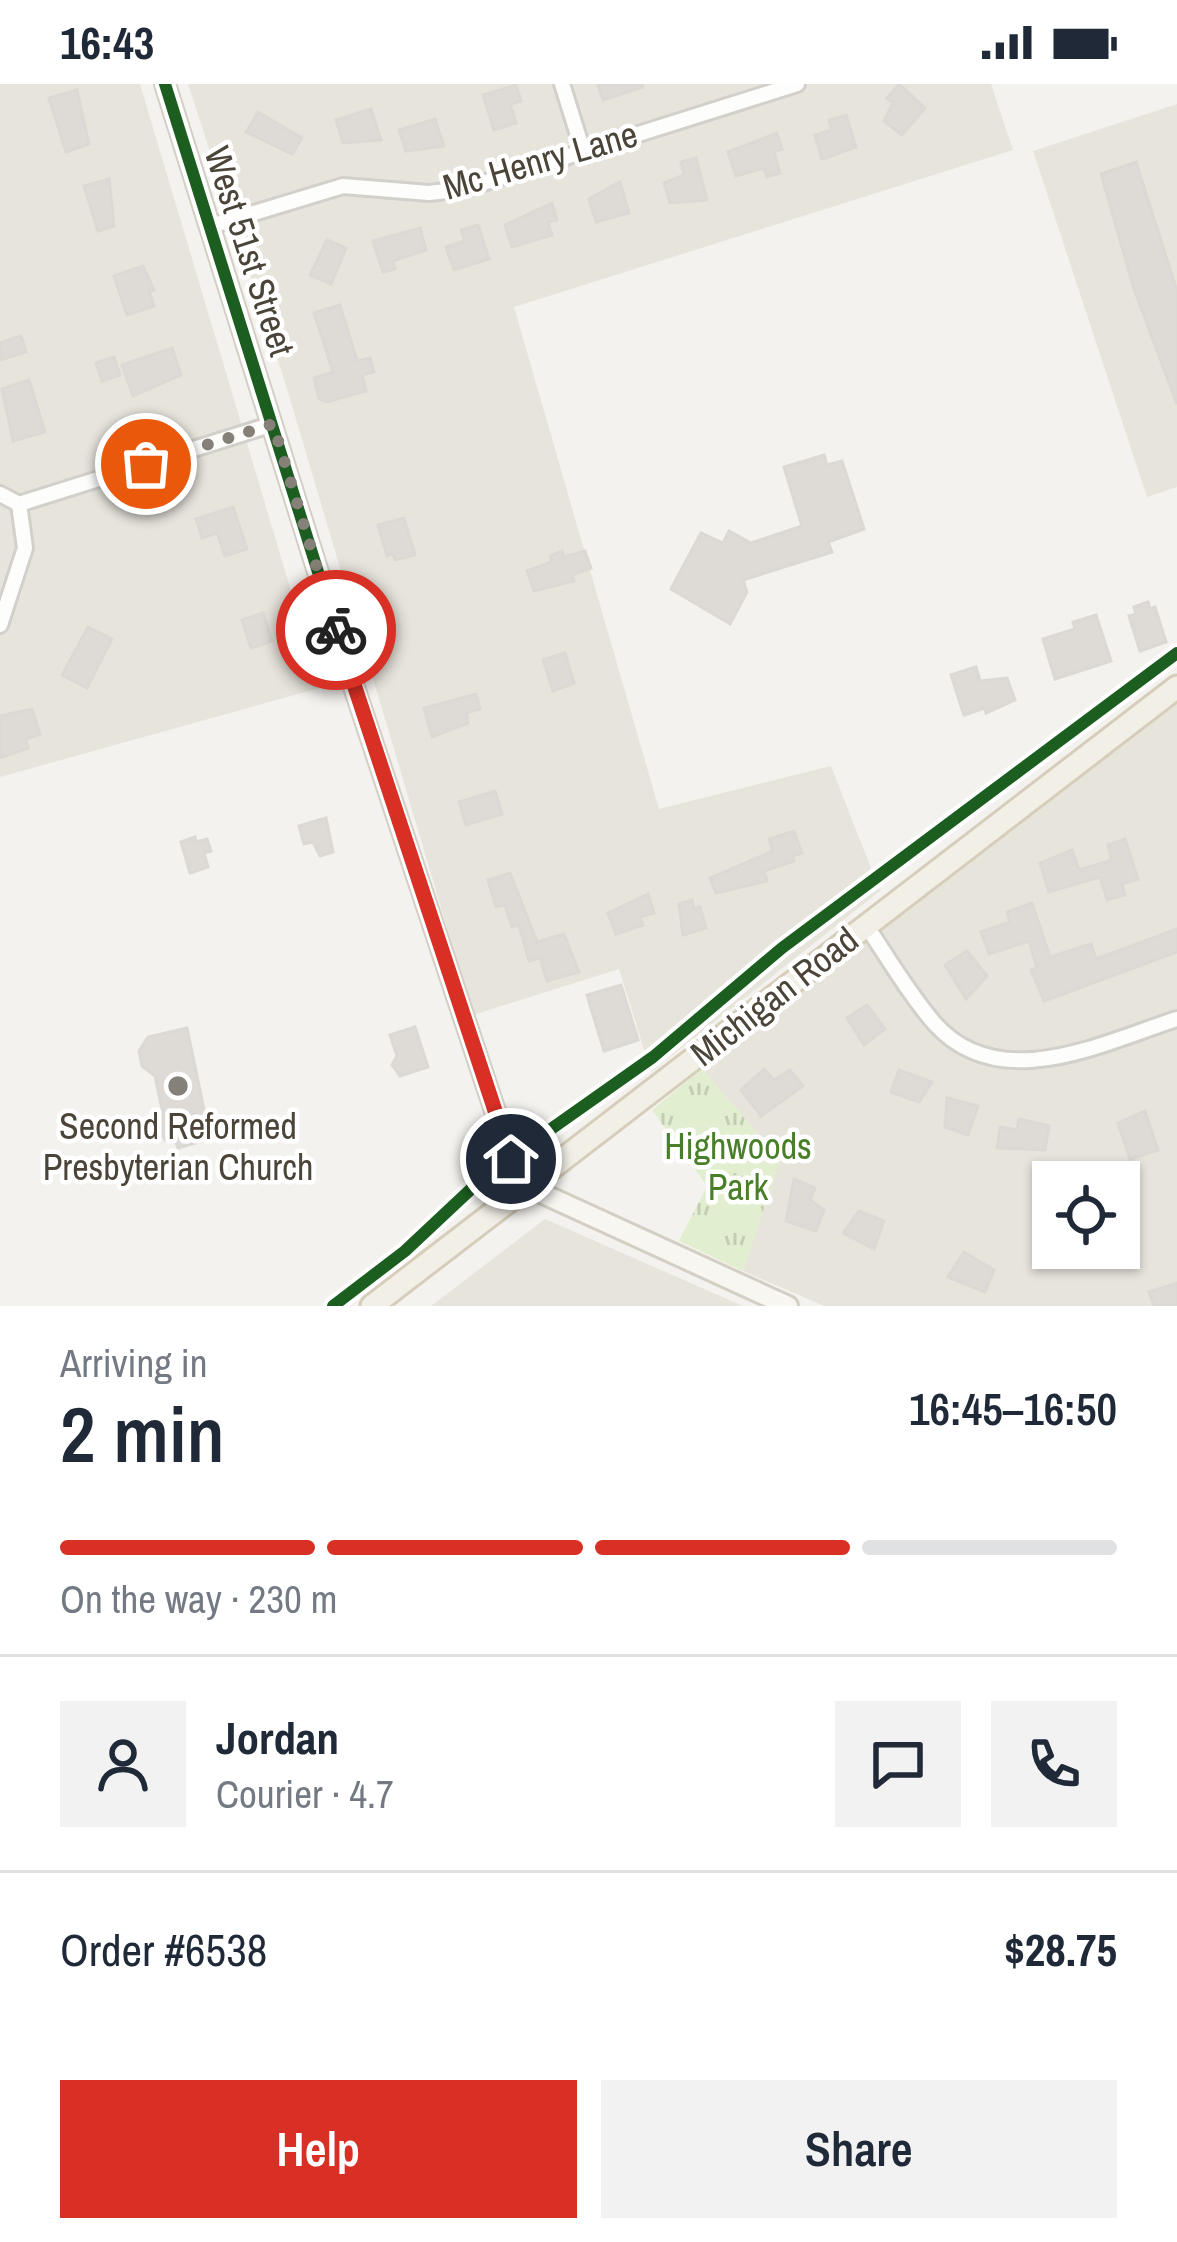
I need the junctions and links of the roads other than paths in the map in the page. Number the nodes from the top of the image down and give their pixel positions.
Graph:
1 (165, 84) edge
2 (562, 84) edge
3 (796, 84) edge
4 (583, 151) junction
5 (211, 226) junction
6 (273, 424) junction
7 (0, 494) edge
8 (19, 504) junction
9 (0, 625) edge
10 (1177, 687) edge
11 (866, 926) junction
12 (1177, 1019) edge
13 (528, 1186) junction
14 (372, 1306) edge
15 (788, 1306) edge

1 - 5 street, West 51st Street
2 - 4 street
3 - 4 street, Mc Henry Lane
4 - 5 street, Mc Henry Lane
5 - 6 street, West 51st Street
6 - 8 street
6 - 13 street, West 51st Street
7 - 8 street
8 - 9 street
10 - 11 main road, Michigan Road
11 - 12 street
11 - 13 main road, Michigan Road
13 - 14 main road, Michigan Road
13 - 15 street

